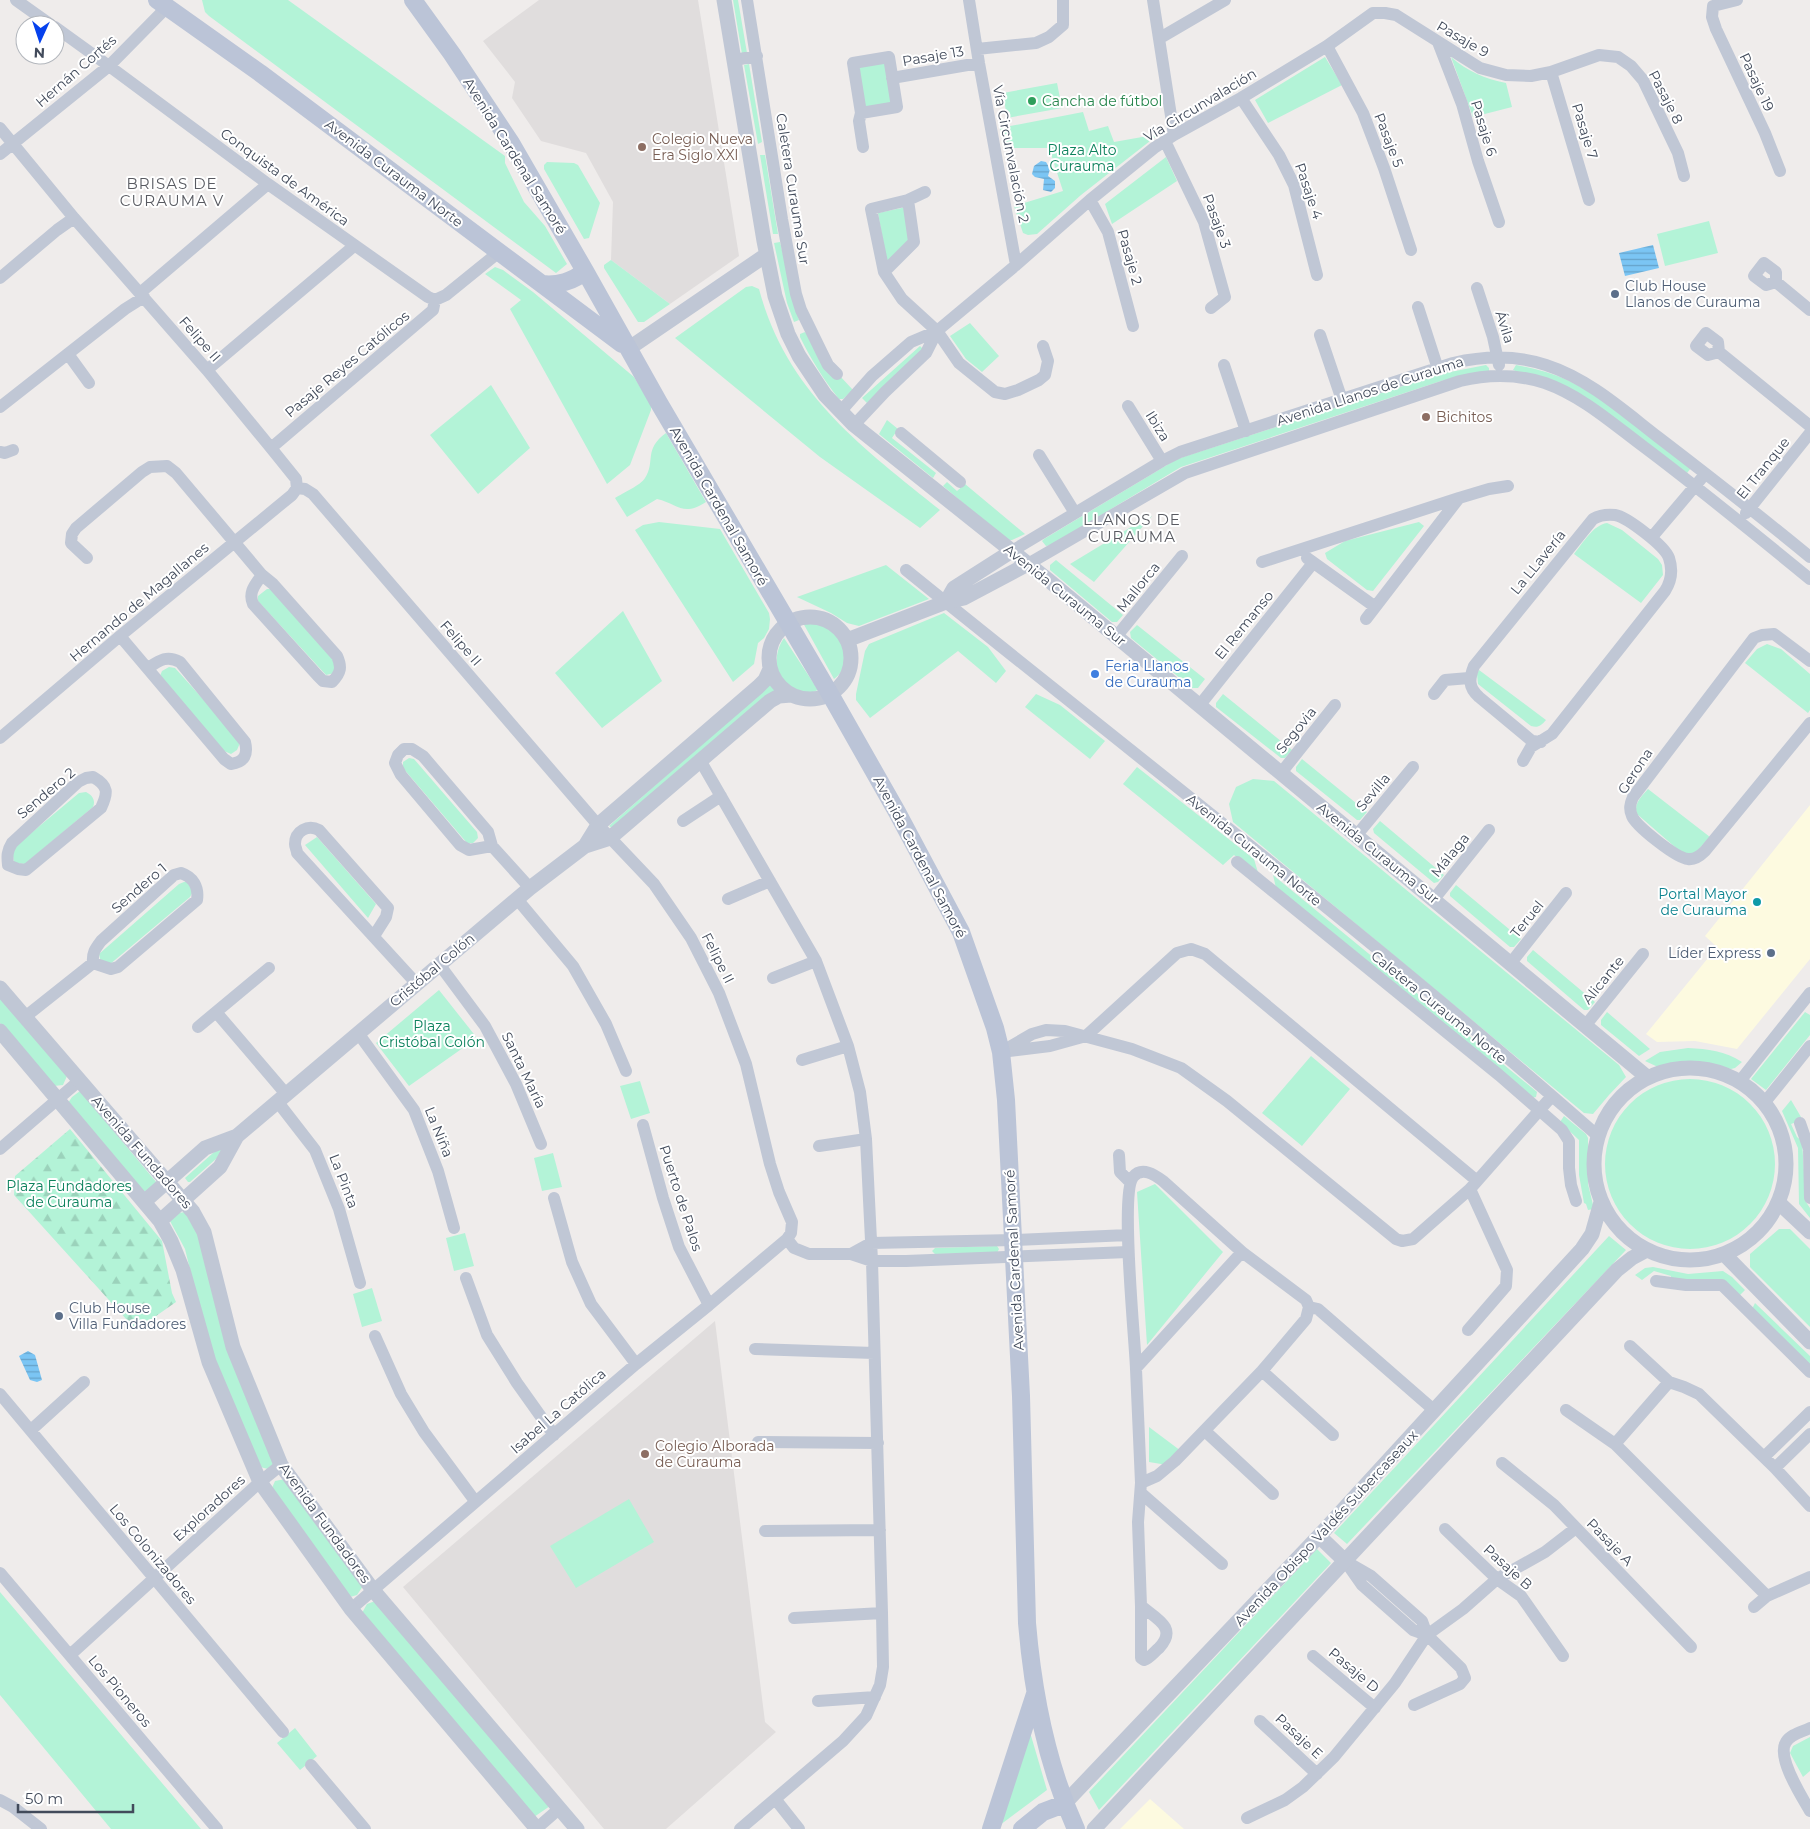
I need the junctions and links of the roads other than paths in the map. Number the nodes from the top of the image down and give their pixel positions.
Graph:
1 (16, 0) edge
2 (413, 0) edge
3 (724, 0) edge
4 (747, 0) edge
5 (969, 0) edge
6 (1064, 0) edge
7 (1153, 0) edge
8 (1225, 0) edge
9 (1738, 0) edge
10 (167, 2) edge
11 (1373, 14) joint
12 (38, 15) edge
13 (65, 35) edge
14 (1160, 38) junction
15 (1438, 42) junction
16 (1327, 46) junction
17 (977, 49) junction
18 (1598, 55) joint
19 (757, 56) junction
20 (734, 60) junction
21 (979, 63) junction
22 (109, 66) junction
23 (1550, 72) junction
24 (892, 78) junction
25 (1242, 98) junction
26 (861, 113) junction
27 (0, 128) edge
28 (1169, 138) junction
29 (13, 144) junction
30 (770, 146) junction
31 (863, 147) dead end
32 (749, 150) junction
33 (0, 154) edge
34 (1780, 171) dead end
35 (1684, 176) dead end
36 (268, 184) junction
37 (925, 192) dead end
38 (908, 200) junction
39 (1090, 200) junction
40 (1589, 200) dead end
41 (74, 218) junction
42 (1499, 222) dead end
43 (785, 237) junction
44 (354, 246) junction
45 (765, 248) junction
46 (1411, 250) dead end
47 (499, 252) junction
48 (1016, 265) junction
49 (585, 271) junction
50 (884, 272) junction
51 (1317, 275) dead end
52 (0, 278) edge
53 (1776, 282) dead end
54 (542, 284) junction
55 (1476, 288) dead end
56 (142, 295) junction
57 (435, 300) junction
58 (1418, 307) dead end
59 (1211, 308) dead end
60 (1810, 310) edge
61 (808, 325) junction
62 (1133, 326) dead end
63 (937, 331) junction
64 (788, 334) junction
65 (1320, 335) dead end
66 (1043, 346) dead end
67 (628, 349) junction
68 (1719, 352) dead end
69 (68, 354) junction
70 (1499, 357) junction
71 (1224, 365) dead end
72 (1438, 369) junction
73 (207, 370) junction
74 (837, 374) dead end
75 (1500, 376) junction
76 (89, 383) dead end
77 (1342, 400) junction
78 (1128, 406) dead end
79 (0, 408) edge
80 (840, 412) junction
81 (854, 425) junction
82 (1810, 426) edge
83 (1246, 431) junction
84 (900, 433) dead end
85 (1810, 433) edge
86 (272, 448) junction
87 (1039, 456) dead end
88 (1162, 461) junction
89 (947, 472) junction
90 (1706, 474) junction
91 (960, 482) dead end
92 (1508, 486) dead end
93 (1696, 486) junction
94 (297, 488) junction
95 (933, 488) junction
96 (1459, 498) junction
97 (1750, 508) junction
98 (1075, 513) junction
99 (1740, 521) junction
100 (1652, 537) junction
101 (234, 542) junction
102 (1012, 551) junction
103 (1297, 551) junction
104 (1182, 556) dead end
105 (1810, 557) edge
106 (87, 558) dead end
107 (1262, 562) dead end
108 (1028, 564) junction
109 (1313, 564) junction
110 (906, 570) dead end
111 (262, 576) junction
112 (1810, 579) edge
113 (946, 602) junction
114 (1374, 606) junction
115 (1366, 619) dead end
116 (788, 623) junction
117 (120, 636) junction
118 (1116, 637) junction
119 (848, 640) junction
120 (1810, 659) edge
121 (148, 668) junction
122 (770, 669) junction
123 (1469, 678) junction
124 (830, 694) junction
125 (1434, 694) dead end
126 (791, 695) junction
127 (1335, 705) dead end
128 (1199, 706) junction
129 (1810, 722) edge
130 (0, 738) edge
131 (1541, 742) junction
132 (700, 760) junction
133 (1523, 761) dead end
134 (1413, 767) dead end
135 (1281, 773) junction
136 (721, 796) junction
137 (683, 821) dead end
138 (598, 825) junction
139 (1490, 830) dead end
140 (1356, 836) junction
141 (610, 838) junction
142 (492, 846) junction
143 (585, 846) junction
144 (1262, 854) junction
145 (1237, 862) dead end
146 (4, 868) edge
147 (770, 882) junction
148 (1269, 887) junction
149 (530, 888) junction
150 (1566, 893) dead end
151 (517, 899) junction
152 (1434, 899) junction
153 (728, 900) dead end
154 (374, 936) junction
155 (1643, 954) dead end
156 (816, 961) junction
157 (93, 963) junction
158 (439, 964) junction
159 (1510, 964) junction
160 (269, 968) dead end
161 (773, 978) dead end
162 (416, 983) junction
163 (0, 988) edge
164 (1808, 1001) edge
165 (216, 1012) junction
166 (25, 1017) junction
167 (1585, 1026) junction
168 (198, 1027) dead end
169 (0, 1031) edge
170 (358, 1033) junction
171 (1086, 1036) junction
172 (848, 1046) junction
173 (1810, 1046) edge
174 (1001, 1052) junction
175 (802, 1060) dead end
176 (626, 1071) dead end
177 (1647, 1077) junction
178 (80, 1080) junction
179 (1740, 1081) junction
180 (1552, 1096) junction
181 (282, 1097) junction
182 (58, 1099) junction
183 (1765, 1102) junction
184 (1540, 1110) junction
185 (1800, 1122) dead end
186 (642, 1124) dead end
187 (237, 1136) junction
188 (1598, 1136) junction
189 (866, 1139) junction
190 (541, 1144) dead end
191 (820, 1146) dead end
192 (0, 1149) edge
193 (1119, 1155) dead end
194 (168, 1181) junction
195 (1130, 1182) junction
196 (1473, 1185) junction
197 (554, 1198) dead end
198 (1810, 1198) edge
199 (183, 1200) junction
200 (1576, 1201) dead end
201 (144, 1202) junction
202 (1601, 1202) junction
203 (1779, 1202) junction
204 (160, 1220) junction
205 (454, 1228) dead end
206 (1810, 1232) edge
207 (1128, 1235) junction
208 (787, 1239) junction
209 (871, 1243) junction
210 (1014, 1248) junction
211 (1647, 1250) junction
212 (1128, 1252) junction
213 (1242, 1252) junction
214 (851, 1254) junction
215 (1724, 1254) junction
216 (872, 1261) junction
217 (466, 1278) dead end
218 (1656, 1281) dead end
219 (360, 1283) dead end
220 (1760, 1290) junction
221 (709, 1305) junction
222 (1743, 1305) junction
223 (1309, 1307) junction
224 (1468, 1330) dead end
225 (375, 1336) dead end
226 (1810, 1342) edge
227 (1630, 1346) dead end
228 (755, 1349) dead end
229 (874, 1353) junction
230 (636, 1364) junction
231 (1136, 1368) junction
232 (1262, 1371) junction
233 (1810, 1372) edge
234 (84, 1382) dead end
235 (1669, 1382) junction
236 (0, 1394) edge
237 (1566, 1410) dead end
238 (1435, 1411) junction
239 (1810, 1412) edge
240 (31, 1430) junction
241 (1205, 1431) junction
242 (1333, 1434) dead end
243 (1810, 1434) edge
244 (554, 1435) junction
245 (758, 1442) dead end
246 (878, 1443) junction
247 (1615, 1444) junction
248 (1764, 1457) junction
249 (1502, 1463) dead end
250 (281, 1465) junction
251 (1775, 1468) junction
252 (260, 1482) junction
253 (1141, 1488) junction
254 (1273, 1494) dead end
255 (475, 1501) junction
256 (1810, 1506) edge
257 (1576, 1528) junction
258 (880, 1530) junction
259 (1446, 1530) dead end
260 (765, 1531) dead end
261 (1319, 1536) junction
262 (1346, 1560) junction
263 (1222, 1564) dead end
264 (0, 1573) edge
265 (1810, 1577) edge
266 (154, 1579) junction
267 (1497, 1579) junction
268 (373, 1590) junction
269 (1767, 1596) junction
270 (1141, 1606) dead end
271 (1754, 1607) dead end
272 (351, 1609) junction
273 (882, 1612) junction
274 (794, 1618) dead end
275 (1427, 1635) junction
276 (1691, 1647) dead end
277 (70, 1655) junction
278 (1313, 1656) dead end
279 (1563, 1656) dead end
280 (1035, 1694) junction
281 (875, 1697) junction
282 (818, 1701) dead end
283 (1414, 1705) dead end
284 (1375, 1708) junction
285 (1260, 1721) dead end
286 (1810, 1728) edge
287 (283, 1732) dead end
288 (311, 1765) dead end
289 (1317, 1774) junction
290 (0, 1800) edge
291 (776, 1800) junction
292 (1064, 1804) junction
293 (560, 1808) junction
294 (1810, 1812) edge
295 (1247, 1818) dead end
296 (41, 1829) edge
297 (217, 1829) edge
298 (365, 1829) edge
299 (536, 1829) edge
300 (577, 1829) edge
301 (740, 1829) edge
302 (799, 1829) edge
303 (991, 1829) edge
304 (1022, 1829) edge
305 (1076, 1829) edge
306 (1094, 1829) edge

1 - 12 street
2 - 49 main road, Avenida Cardenal Samoré
3 - 20 street, Avenida Curauma Sur
4 - 19 street, Caletera Curauma Sur
5 - 17 street, Vía Circunvalación 2
6 - 17 street
7 - 14 street
8 - 14 street
9 - 34 street, Pasaje 19
10 - 22 street, Hernán Cortés
10 - 47 main road, Avenida Curauma Norte
11 - 15 street, Pasaje 9
11 - 16 street, Vía Circunvalación
13 - 22 street, Conquista de América
14 - 28 street
15 - 23 street, Pasaje 9
15 - 42 street, Pasaje 6
16 - 25 street, Vía Circunvalación
16 - 46 street, Pasaje 5
17 - 21 street, Vía Circunvalación 2
18 - 23 street, Pasaje 9
18 - 35 street, Pasaje 8
19 - 20 street
19 - 30 street, Caletera Curauma Sur
20 - 32 street, Avenida Curauma Sur
21 - 24 street, Pasaje 13
21 - 48 street, Vía Circunvalación 2
22 - 29 street, Hernán Cortés
22 - 36 street, Conquista de América
23 - 40 street, Pasaje 7
24 - 26 street, Pasaje 13
24 - 26 street, Pasaje 13
25 - 28 street, Vía Circunvalación
25 - 51 street, Pasaje 4
26 - 31 street, Pasaje 13
27 - 29 street, Felipe II
28 - 39 street, Vía Circunvalación
28 - 59 street, Pasaje 3
29 - 33 street, Hernán Cortés
29 - 41 street, Felipe II
30 - 32 street
30 - 43 street, Caletera Curauma Sur
32 - 45 street, Avenida Curauma Sur
36 - 44 street, Conquista de América
36 - 56 street
37 - 38 street
38 - 50 street
38 - 50 street
39 - 48 street, Vía Circunvalación
39 - 62 street, Pasaje 2
41 - 52 street
41 - 56 street, Felipe II
43 - 45 street
43 - 61 street, Caletera Curauma Sur
44 - 57 street, Conquista de América
44 - 73 street
45 - 64 street, Avenida Curauma Sur
45 - 67 street
47 - 54 main road, Avenida Curauma Norte
47 - 57 street
48 - 63 street, Vía Circunvalación
49 - 54 main road
49 - 67 main road, Avenida Cardenal Samoré
50 - 63 street
53 - 60 street
54 - 67 main road, Avenida Curauma Norte
55 - 70 street, Ávila
56 - 69 street
56 - 73 street, Felipe II
57 - 86 street, Pasaje Reyes Católicos
58 - 72 street
61 - 64 street
61 - 74 street, Caletera Curauma Sur
63 - 66 street
63 - 80 street
63 - 81 street
64 - 80 street, Avenida Curauma Sur
65 - 77 street
67 - 116 main road, Avenida Cardenal Samoré
68 - 82 street
69 - 76 street
69 - 79 street
70 - 72 street, Avenida Llanos de Curauma
70 - 75 street, Ávila
70 - 90 street, Avenida Llanos de Curauma
71 - 83 street
72 - 77 street, Avenida Llanos de Curauma
73 - 86 street, Felipe II
75 - 93 street, Avenida Llanos de Curauma
75 - 108 street, Avenida Llanos de Curauma
77 - 83 street, Avenida Llanos de Curauma
78 - 88 street, Ibiza
80 - 81 street, Avenida Curauma Sur
81 - 95 street, Avenida Curauma Sur
83 - 88 street, Avenida Llanos de Curauma
84 - 89 street
85 - 97 street, El Tranque
86 - 94 street, Felipe II
87 - 98 street
88 - 98 street, Avenida Llanos de Curauma
89 - 91 street
89 - 95 street
90 - 93 street
90 - 97 street, Avenida Llanos de Curauma
92 - 96 street
93 - 99 street, Avenida Llanos de Curauma
93 - 100 street
94 - 101 street, Hernando de Magallanes
94 - 138 street, Felipe II
95 - 102 street, Avenida Curauma Sur
96 - 103 street
96 - 114 street
97 - 99 street, El Tranque
97 - 105 street, Avenida Llanos de Curauma
98 - 102 street, Avenida Llanos de Curauma
99 - 112 street, Avenida Llanos de Curauma
100 - 123 street, La LLavería
100 - 131 street, La LLavería
101 - 106 street
101 - 111 street
101 - 117 street, Hernando de Magallanes
102 - 108 street, Avenida Curauma Sur
102 - 113 street, Avenida Llanos de Curauma
103 - 107 street
103 - 109 street
104 - 118 street, Mallorca
108 - 113 street, Avenida Llanos de Curauma
108 - 118 street, Avenida Curauma Sur
109 - 114 street
109 - 128 street, El Remanso
110 - 113 street, Avenida Curauma Norte
111 - 111 street
113 - 119 street, Avenida Llanos de Curauma
113 - 144 street, Avenida Curauma Norte
114 - 115 street
116 - 119 street
116 - 122 street
116 - 124 main road, Avenida Cardenal Samoré
117 - 121 street
117 - 130 street, Hernando de Magallanes
118 - 128 street, Avenida Curauma Sur
119 - 124 street
120 - 129 street, Gerona
121 - 121 street
122 - 126 street
122 - 138 street, Cristóbal Colón
123 - 125 street
123 - 131 street
124 - 126 street
124 - 174 main road, Avenida Cardenal Samoré
126 - 132 street, Cristóbal Colón
127 - 135 street, Segovia
128 - 135 street, Avenida Curauma Sur
131 - 133 street, La LLavería
132 - 136 street
132 - 141 street, Cristóbal Colón
134 - 140 street, Sevilla
135 - 140 street, Avenida Curauma Sur
136 - 137 street
136 - 147 street
138 - 141 street, Felipe II
138 - 143 street, Cristóbal Colón
139 - 152 street, Málaga
140 - 152 street, Avenida Curauma Sur
141 - 143 street, Cristóbal Colón
141 - 208 street, Felipe II
142 - 142 street
142 - 149 street
143 - 149 street, Cristóbal Colón
144 - 148 street
144 - 180 street, Avenida Curauma Norte
145 - 148 street, Caletera Curauma Norte
146 - 146 street, Sendero 2
147 - 153 street
147 - 156 street
148 - 184 street, Caletera Curauma Norte
149 - 151 street, Cristóbal Colón
150 - 159 street, Teruel
151 - 158 street, Cristóbal Colón
151 - 176 street
152 - 159 street, Avenida Curauma Sur
154 - 154 street
154 - 162 street
155 - 167 street, Alicante
156 - 161 street
156 - 172 street
157 - 157 street, Sendero 1
157 - 166 street
158 - 162 street, Cristóbal Colón
158 - 190 street, Santa María
159 - 167 street, Avenida Curauma Sur
160 - 165 street
162 - 170 street, Cristóbal Colón
163 - 166 street, Avenida Fundadores
164 - 179 street
165 - 168 street
165 - 181 street, La Pinta
166 - 178 street, Avenida Fundadores
167 - 177 street, Avenida Curauma Sur
169 - 182 street, Avenida Fundadores
170 - 181 street, Cristóbal Colón
170 - 205 street, La Niña
171 - 174 street
171 - 196 street
171 - 196 street
172 - 175 street
172 - 189 street
173 - 183 street
174 - 210 main road, Avenida Cardenal Samoré
177 - 179 street
177 - 188 street
178 - 182 street
178 - 194 street, Avenida Fundadores
179 - 183 street
180 - 184 street
180 - 188 street, Avenida Curauma Norte
181 - 187 street, Cristóbal Colón
181 - 219 street, La Pinta
182 - 192 street
182 - 201 street, Avenida Fundadores
183 - 203 street
184 - 196 street
184 - 200 street, Caletera Curauma Norte
185 - 198 street
186 - 221 street, Puerto de Palos
187 - 194 street, Cristóbal Colón
187 - 199 street, Cristóbal Colón
188 - 202 street
189 - 191 street
189 - 209 street
193 - 195 street
194 - 199 street, Avenida Fundadores
194 - 201 street, Cristóbal Colón
195 - 207 street
195 - 213 street
196 - 224 street
197 - 230 street
199 - 204 street, Cristóbal Colón
199 - 250 street, Avenida Fundadores
201 - 204 street, Avenida Fundadores
202 - 211 street
202 - 238 street, Avenida Obispo Valdés Subercaseaux
203 - 206 street
203 - 215 street
204 - 252 street, Avenida Fundadores
207 - 210 street
207 - 212 street
208 - 214 street
208 - 221 street, Isabel La Católica
209 - 210 street
209 - 214 street
209 - 216 street
210 - 212 street
210 - 216 street
210 - 280 main road, Avenida Cardenal Samoré
211 - 215 street
211 - 262 street
212 - 231 street
213 - 223 street
213 - 231 street
214 - 216 street
215 - 220 street
216 - 229 street
217 - 244 street
218 - 222 street
220 - 222 street
220 - 226 street
221 - 230 street, Isabel La Católica
222 - 233 street
223 - 232 street
223 - 238 street
225 - 255 street
227 - 235 street
228 - 229 street
229 - 246 street
230 - 244 street, Isabel La Católica
231 - 253 street
232 - 241 street
232 - 242 street
234 - 240 street
235 - 247 street
235 - 248 street
236 - 240 street, Los Colonizadores
237 - 247 street
238 - 261 street, Avenida Obispo Valdés Subercaseaux
239 - 248 street
240 - 266 street, Los Colonizadores
241 - 253 street
241 - 254 street
243 - 251 street
244 - 255 street, Isabel La Católica
245 - 246 street
246 - 258 street
247 - 269 street
248 - 251 street
249 - 257 street, Pasaje A
250 - 252 street, Exploradores
250 - 268 street, Avenida Fundadores
251 - 256 street
252 - 266 street, Exploradores
252 - 272 street, Avenida Fundadores
253 - 263 street
253 - 270 street
255 - 268 street, Isabel La Católica
257 - 267 street
257 - 276 street, Pasaje A
258 - 260 street
258 - 273 street
259 - 267 street, Pasaje B
261 - 262 street
261 - 292 street, Avenida Obispo Valdés Subercaseaux
262 - 275 street
262 - 306 street
264 - 277 street, Los Pioneros
265 - 269 street
266 - 277 street, Exploradores
266 - 287 street, Los Colonizadores
267 - 275 street
267 - 279 street, Pasaje B
268 - 272 street, Isabel La Católica
268 - 293 street, Avenida Fundadores
269 - 271 street
272 - 299 street, Avenida Fundadores
273 - 274 street
273 - 281 street
275 - 283 street
275 - 284 street
277 - 297 street, Los Pioneros
278 - 284 street, Pasaje D
280 - 292 main road, Avenida Cardenal Samoré
280 - 303 main road
281 - 282 street
281 - 291 street
284 - 289 street
285 - 289 street, Pasaje E
286 - 294 street
288 - 298 street
289 - 295 street
290 - 296 street
291 - 301 street
291 - 302 street
292 - 304 main road, Avenida Obispo Valdés Subercaseaux
292 - 305 main road, Avenida Cardenal Samoré
293 - 299 street
293 - 300 street, Avenida Fundadores

